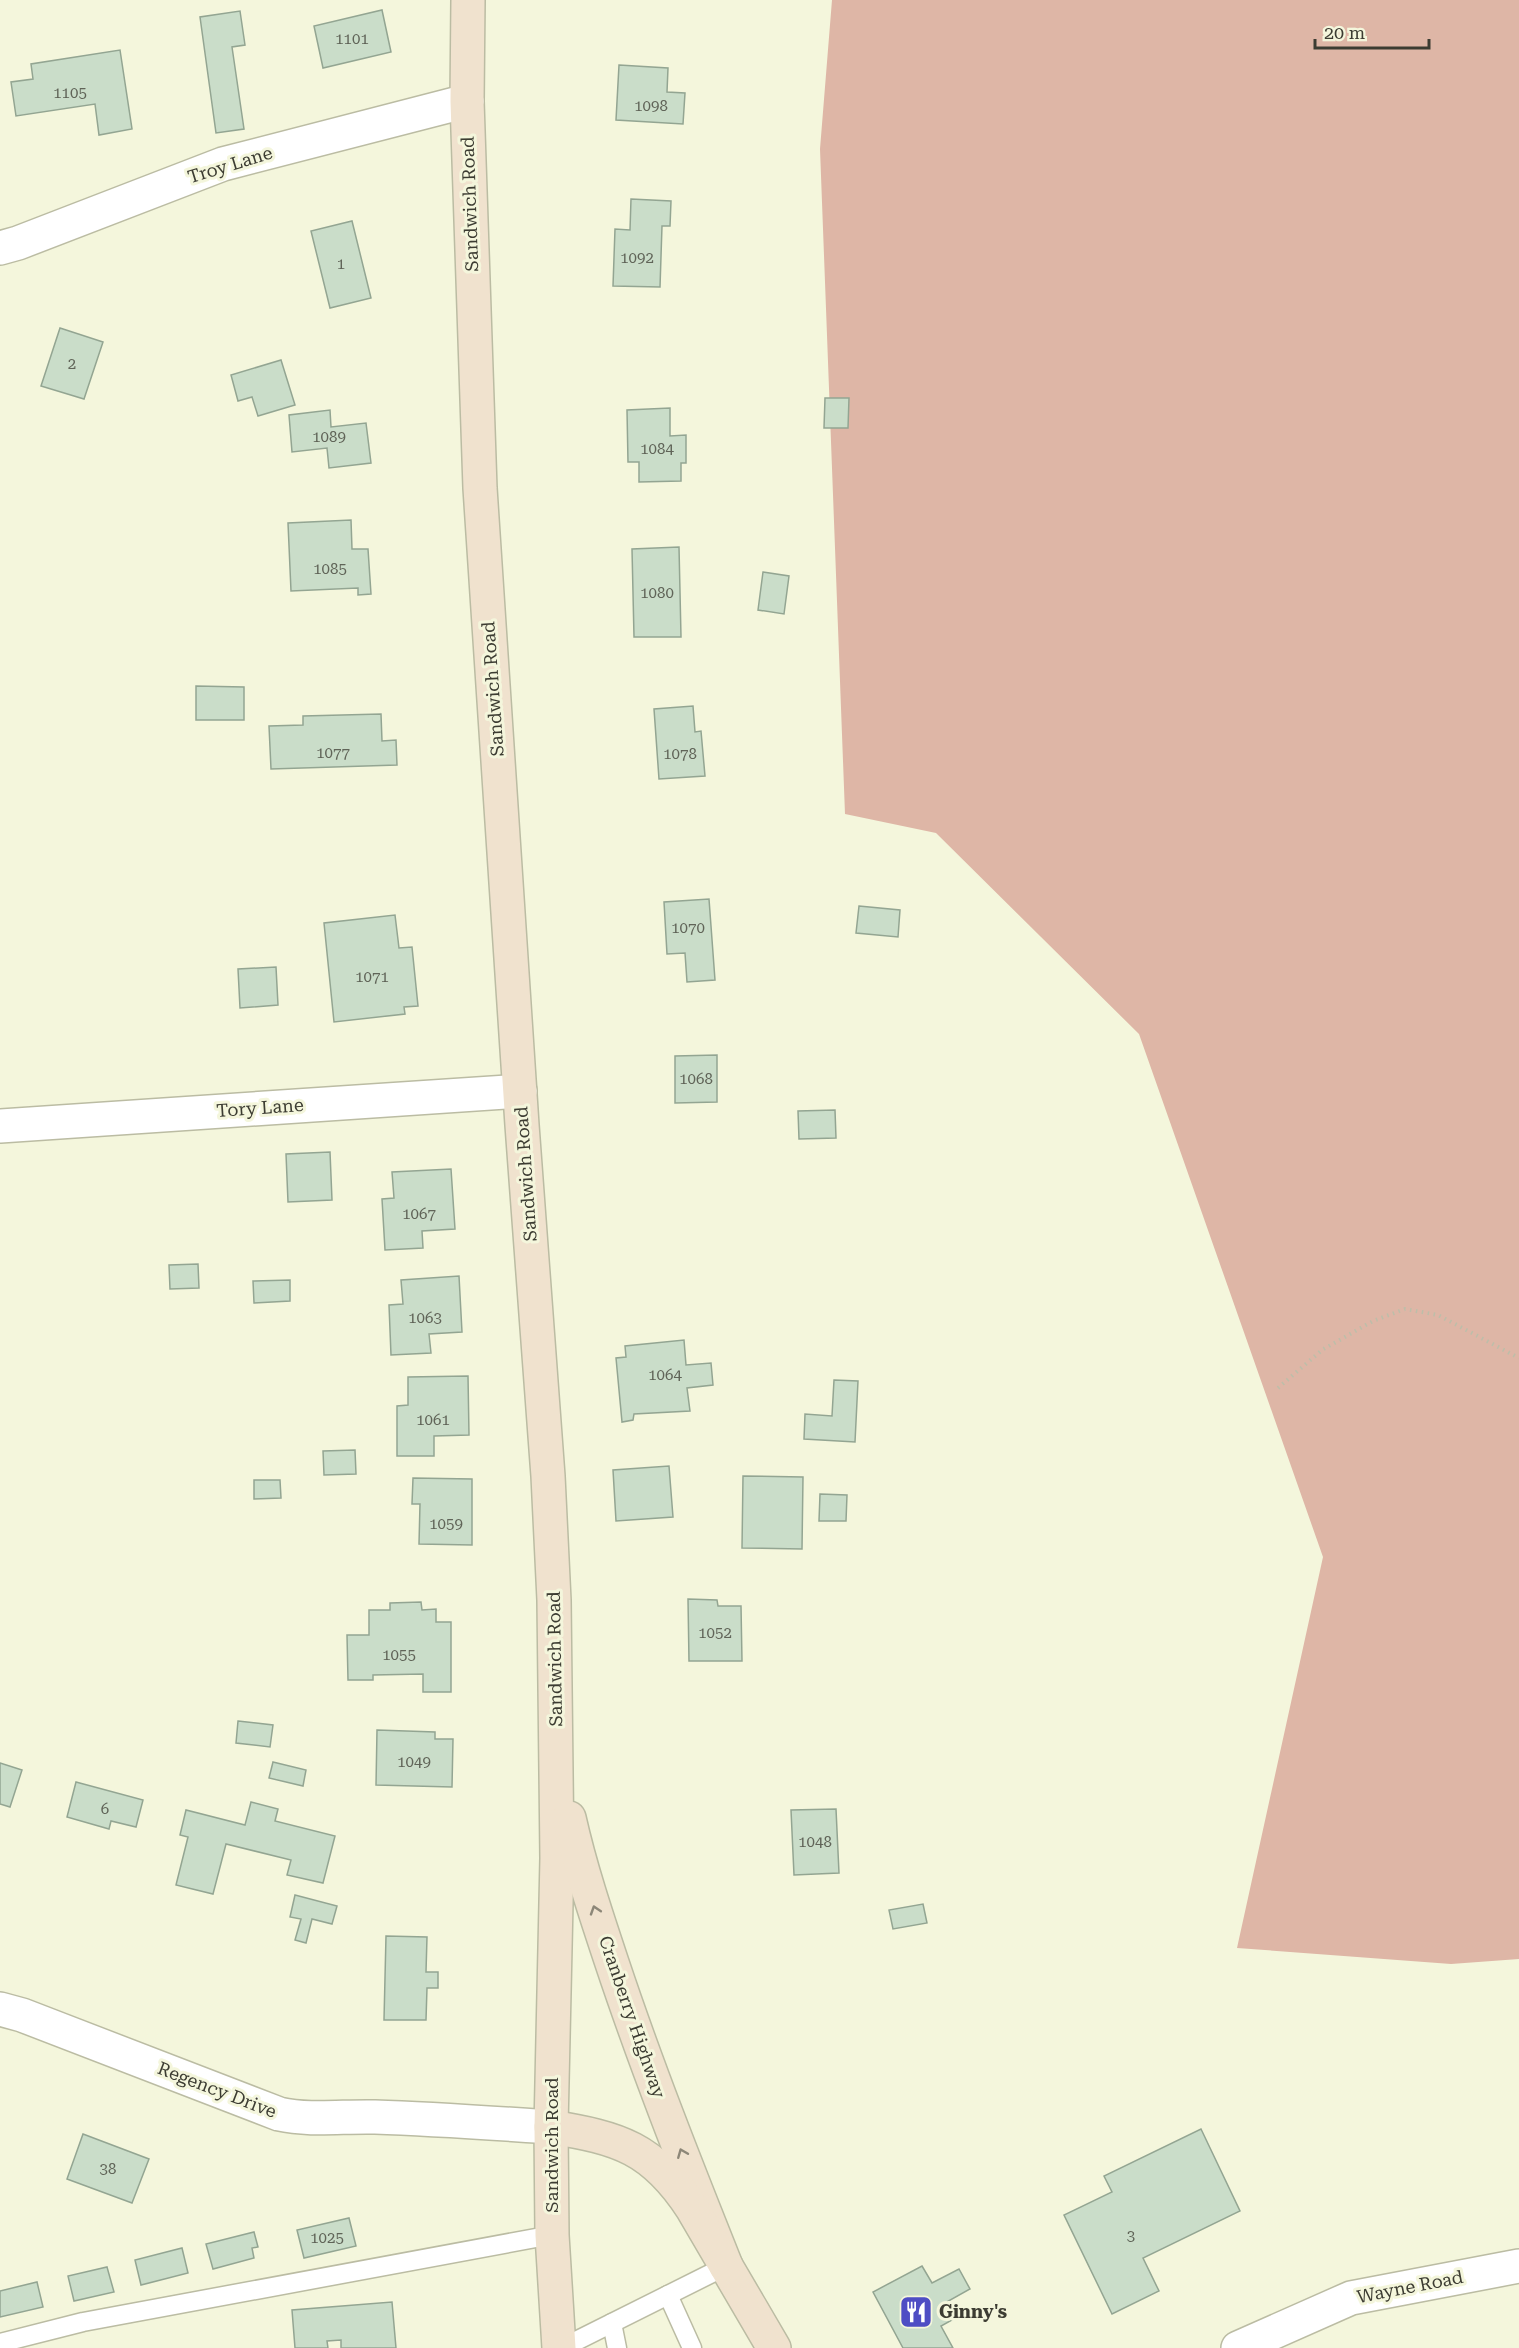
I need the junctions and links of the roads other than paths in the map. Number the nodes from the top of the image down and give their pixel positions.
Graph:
1 (468, 0) edge
2 (467, 101) junction
3 (0, 248) edge
4 (520, 1091) junction
5 (0, 1126) edge
6 (557, 1760) junction
7 (0, 2009) edge
8 (551, 2127) junction
9 (552, 2235) junction
10 (726, 2266) junction
11 (1519, 2266) edge
12 (668, 2295) junction
13 (612, 2323) junction
14 (0, 2343) edge
15 (560, 2348) edge
16 (617, 2348) edge
17 (692, 2348) edge
18 (774, 2348) edge
19 (1238, 2348) edge

1 - 2 main road, Sandwich Road
2 - 3 street, Troy Lane
2 - 4 main road, Sandwich Road
4 - 5 street, Tory Lane
4 - 6 main road, Sandwich Road
6 - 8 main road, Sandwich Road
10 -> 6 main road, Cranberry Highway
7 - 8 street, Regency Drive
8 - 9 main road, Sandwich Road
8 - 10 main road, Cranberry Highway
9 - 14 lane
9 - 15 main road, Sandwich Road
10 - 12 lane
10 - 18 main road, Cranberry Highway
11 - 19 street, Wayne Road
12 - 13 lane
12 - 17 lane
13 - 15 lane
13 - 16 lane

